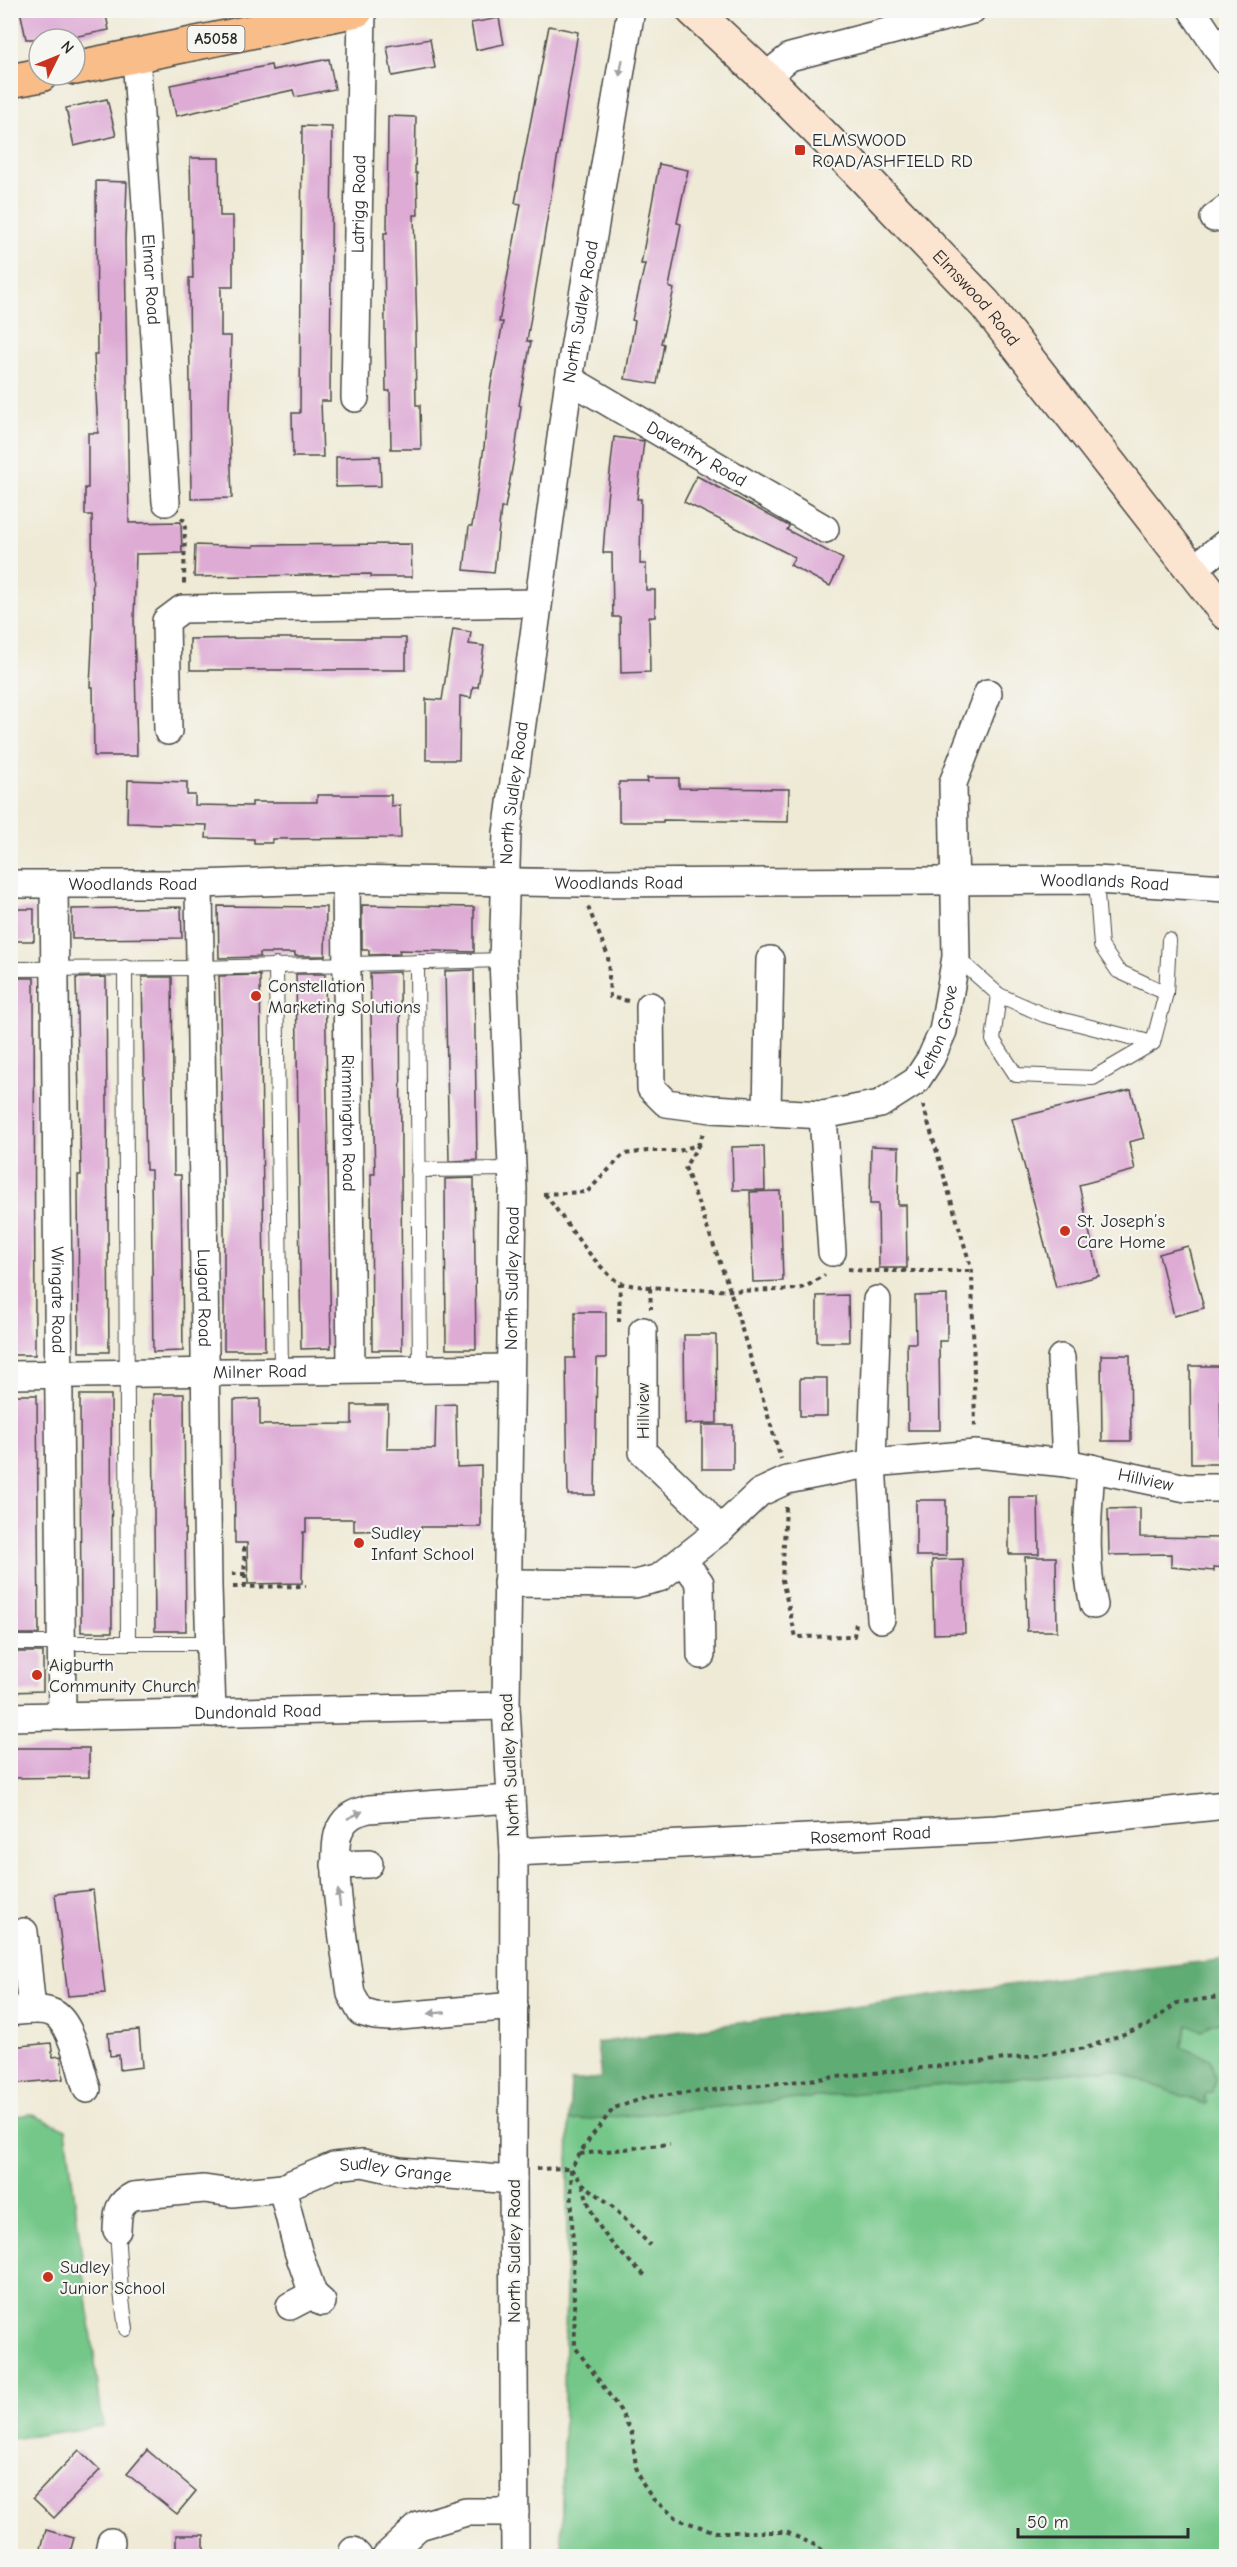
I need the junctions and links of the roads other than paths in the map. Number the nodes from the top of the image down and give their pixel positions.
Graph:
1 (360, 10) edge
2 (631, 10) edge
3 (693, 10) edge
4 (972, 10) edge
5 (1192, 10) edge
6 (135, 56) junction
7 (1227, 62) edge
8 (87, 66) edge
9 (765, 77) junction
10 (27, 78) edge
11 (10, 81) edge
12 (569, 379) junction
13 (356, 398) dead end
14 (166, 502) road end
15 (825, 529) dead end
16 (1227, 543) edge
17 (1192, 570) junction
18 (538, 603) junction
19 (1227, 613) edge
20 (988, 693) dead end
21 (168, 730) dead end
22 (346, 879) junction
23 (954, 880) junction
24 (1096, 880) junction
25 (506, 881) junction
26 (10, 884) edge
27 (54, 884) junction
28 (199, 884) junction
29 (1227, 888) edge
30 (1169, 940) dead end
31 (956, 957) junction
32 (503, 960) junction
33 (770, 960) dead end
34 (417, 962) junction
35 (346, 963) junction
36 (276, 965) junction
37 (125, 967) junction
38 (54, 968) junction
39 (200, 968) junction
40 (10, 969) edge
41 (1166, 993) junction
42 (999, 995) junction
43 (650, 1005) road end
44 (1153, 1043) junction
45 (768, 1113) junction
46 (823, 1114) junction
47 (418, 1170) junction
48 (513, 1179) junction
49 (833, 1264) road end
50 (877, 1300) dead end
51 (643, 1331) dead end
52 (1060, 1358) dead end
53 (509, 1368) junction
54 (351, 1369) junction
55 (420, 1369) junction
56 (281, 1371) junction
57 (205, 1372) junction
58 (126, 1373) junction
59 (59, 1374) junction
60 (10, 1375) edge
61 (873, 1463) junction
62 (1078, 1466) junction
63 (1227, 1488) edge
64 (719, 1531) junction
65 (683, 1560) junction
66 (507, 1583) junction
67 (1094, 1605) dead end
68 (881, 1619) road end
69 (10, 1643) edge
70 (61, 1643) junction
71 (128, 1643) junction
72 (211, 1643) junction
73 (701, 1655) dead end
74 (506, 1707) junction
75 (212, 1713) junction
76 (62, 1716) junction
77 (10, 1717) edge
78 (512, 1799) junction
79 (1227, 1805) edge
80 (514, 1852) junction
81 (369, 1864) dead end
82 (335, 1865) junction
83 (24, 1932) dead end
84 (514, 2006) junction
85 (21, 2011) edge
86 (87, 2089) dead end
87 (513, 2175) junction
88 (282, 2188) junction
89 (117, 2230) joint
90 (290, 2306) dead end
91 (126, 2329) dead end
92 (515, 2512) junction
93 (386, 2556) edge
94 (515, 2556) edge

1 - 6 main road, A5058
1 - 13 street, Latrigg Road
2 -> 12 street, North Sudley Road
3 - 9 street, Elmswood Road
4 - 9 street
5 - 7 street
6 - 8 main road, A5058
6 - 14 street, Elmar Road
9 - 17 street, Elmswood Road
10 - 11 main road
12 - 15 street, Daventry Road
12 - 18 street, North Sudley Road
16 - 17 street
17 - 19 street, Elmswood Road
18 - 21 street
18 - 25 street, North Sudley Road
20 - 23 street, Kelton Grove
22 - 25 street, Woodlands Road
22 - 28 street, Woodlands Road
22 - 35 street, Rimmington Road
23 - 24 street, Woodlands Road
23 - 25 street, Woodlands Road
23 - 31 street, Kelton Grove
24 - 29 street, Woodlands Road
24 - 41 lane
25 - 32 street, North Sudley Road
26 - 27 street, Woodlands Road
27 - 28 street, Woodlands Road
27 - 38 street, Wingate Road
28 - 39 street, Lugard Road
30 - 41 lane
31 - 42 lane
31 - 46 street, Kelton Grove
32 - 34 lane
32 - 48 street, North Sudley Road
33 - 45 street
34 - 35 lane
34 - 47 lane
35 - 36 lane
35 - 54 street, Rimmington Road
36 - 39 lane
36 - 56 lane
37 - 38 lane
37 - 39 lane
37 - 58 lane
38 - 40 lane
38 - 59 street, Wingate Road
39 - 57 street, Lugard Road
41 - 44 lane
42 - 44 lane
42 - 44 lane
43 - 45 street, Kelton Grove
45 - 46 street, Kelton Grove
46 - 49 street
47 - 48 lane
47 - 55 lane
48 - 53 street, North Sudley Road
50 - 61 street
51 - 64 street, Hillview
52 - 62 street
53 - 55 street, Milner Road
53 - 66 street, North Sudley Road
54 - 55 street, Milner Road
54 - 56 street, Milner Road
56 - 57 street, Milner Road
57 - 58 street, Milner Road
57 - 72 street, Lugard Road
58 - 59 street, Milner Road
58 - 71 lane
59 - 60 street, Milner Road
59 - 70 street, Wingate Road
61 - 62 street, Hillview
61 - 64 street, Hillview
61 - 68 street
62 - 63 street, Hillview
62 - 67 street
64 - 65 street, Hillview
65 - 66 street, Hillview
65 - 73 street
66 - 74 street, North Sudley Road
69 - 70 lane
70 - 71 lane
70 - 76 street, Wingate Road
71 - 72 lane
72 - 75 street, Lugard Road
74 - 75 street, Dundonald Road
74 - 78 street, North Sudley Road
75 - 76 street, Dundonald Road
76 - 77 street, Dundonald Road
78 - 80 street, North Sudley Road
82 -> 78 street
79 - 80 street, Rosemont Road
80 - 84 street, North Sudley Road
81 - 82 street
84 -> 82 street
83 - 85 street
84 - 87 street, North Sudley Road
85 - 86 street
87 - 88 street, Sudley Grange
87 - 92 street, North Sudley Road
88 - 89 street, Sudley Grange
88 - 90 street
89 - 91 lane
92 - 93 street
92 - 94 street, North Sudley Road

